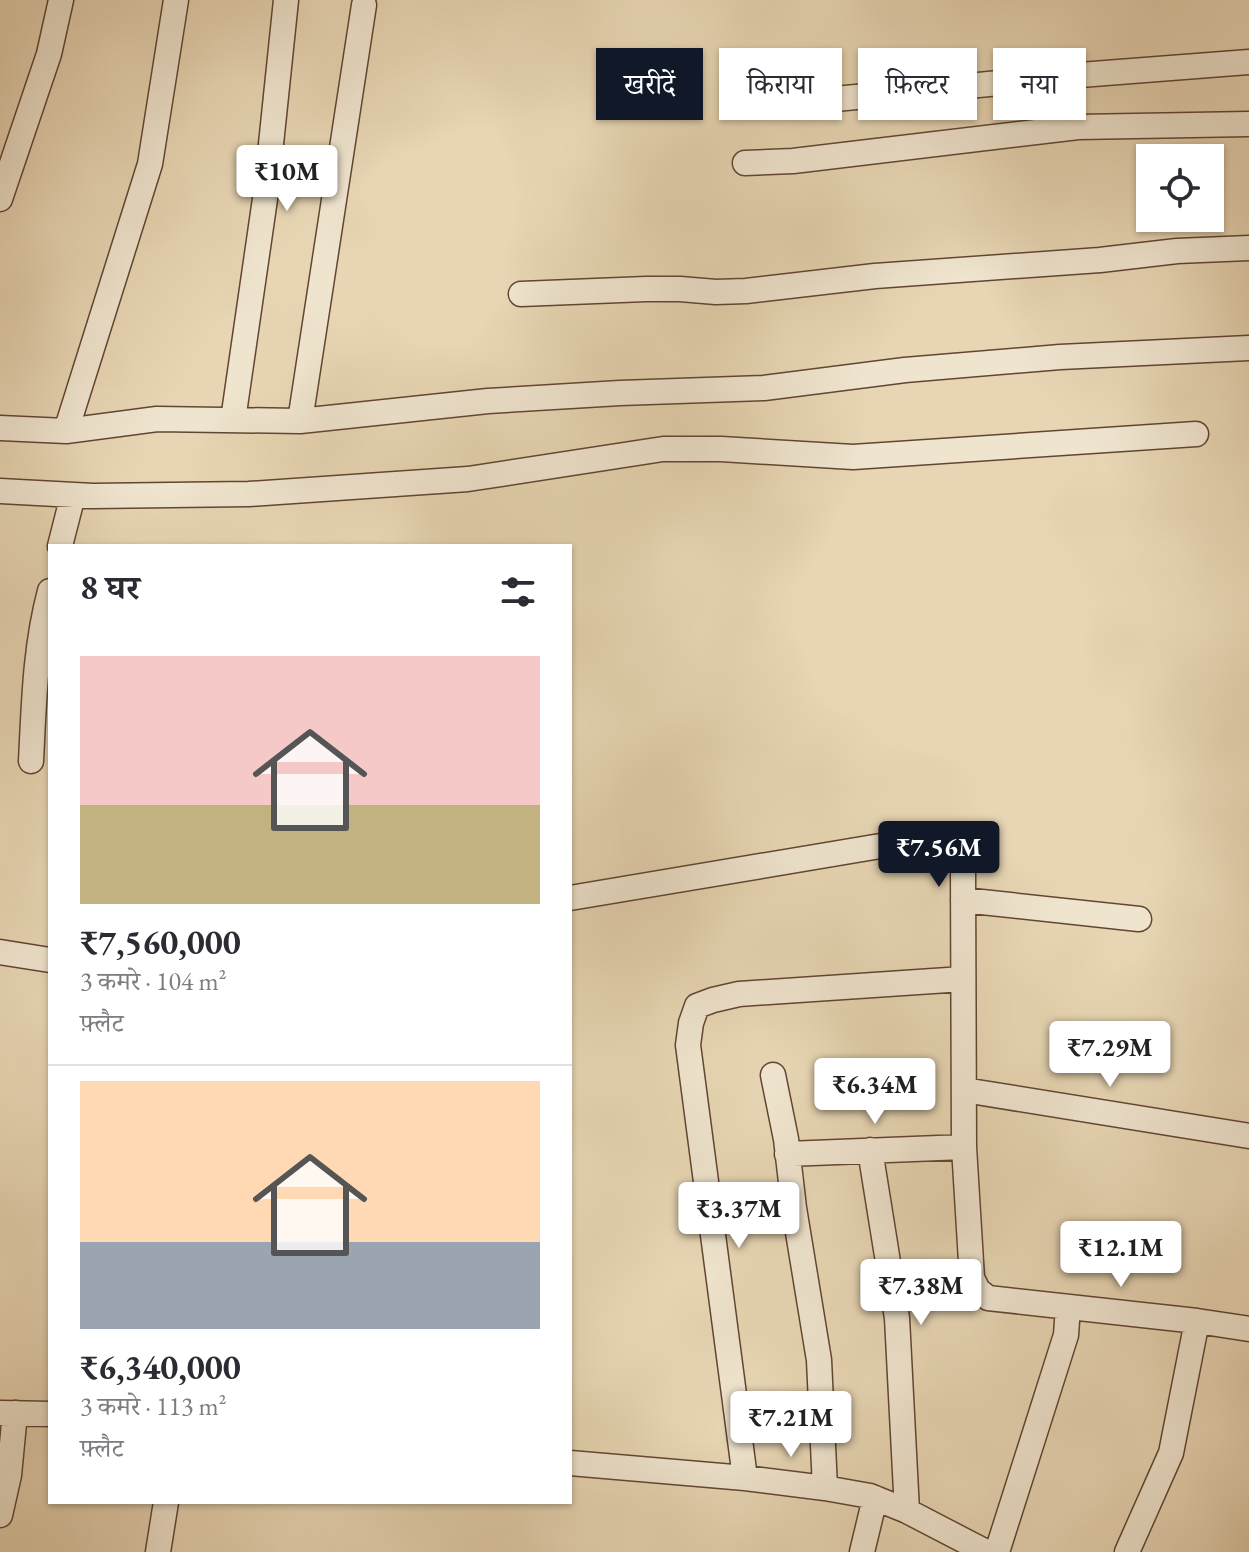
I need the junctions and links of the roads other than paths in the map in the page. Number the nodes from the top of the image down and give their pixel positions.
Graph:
1 (61, 0) edge
2 (176, 0) edge
3 (286, 0) edge
4 (364, 5) dead end
5 (1249, 62) edge
6 (842, 98) edge
7 (1249, 124) edge
8 (745, 163) dead end
9 (0, 199) edge
10 (1249, 248) edge
11 (521, 294) dead end
12 (1249, 348) edge
13 (233, 420) junction
14 (300, 421) junction
15 (0, 428) edge
16 (66, 431) junction
17 (1196, 434) dead end
18 (0, 491) edge
19 (73, 495) junction
20 (61, 544) edge
21 (48, 600) edge
22 (31, 761) dead end
23 (572, 898) edge
24 (963, 900) junction
25 (1139, 919) dead end
26 (0, 952) edge
27 (48, 960) edge
28 (963, 979) junction
29 (773, 1075) dead end
30 (964, 1090) junction
31 (1249, 1136) edge
32 (964, 1147) junction
33 (870, 1150) junction
34 (787, 1154) junction
35 (1068, 1307) junction
36 (1197, 1321) junction
37 (1249, 1329) edge
38 (7, 1413) edge
39 (48, 1414) edge
40 (572, 1463) edge
41 (745, 1478) junction
42 (825, 1488) junction
43 (875, 1498) junction
44 (166, 1504) edge
45 (907, 1511) junction
46 (0, 1515) edge
47 (972, 1549) edge
48 (158, 1552) edge
49 (862, 1552) edge
50 (997, 1552) edge
51 (1127, 1552) edge

1 - 9 street
2 - 16 street
3 - 13 street
4 - 14 street
5 - 6 street
7 - 8 street
10 - 11 street
12 - 14 street
13 - 14 street
13 - 16 street
15 - 16 street
17 - 19 street
18 - 19 street
19 - 20 street
21 - 22 street
23 - 24 street
24 - 25 street
24 - 28 street
26 - 27 street
28 - 30 street
28 - 41 street
29 - 34 street
30 - 31 street
30 - 32 street
32 - 33 street
32 - 35 street
33 - 34 street
33 - 45 street
34 - 42 street
35 - 36 street
35 - 50 street
36 - 37 street
36 - 51 street
38 - 39 street
38 - 46 street
40 - 41 street
41 - 42 street
42 - 43 street
43 - 45 street
43 - 49 street
44 - 48 street
45 - 47 street

